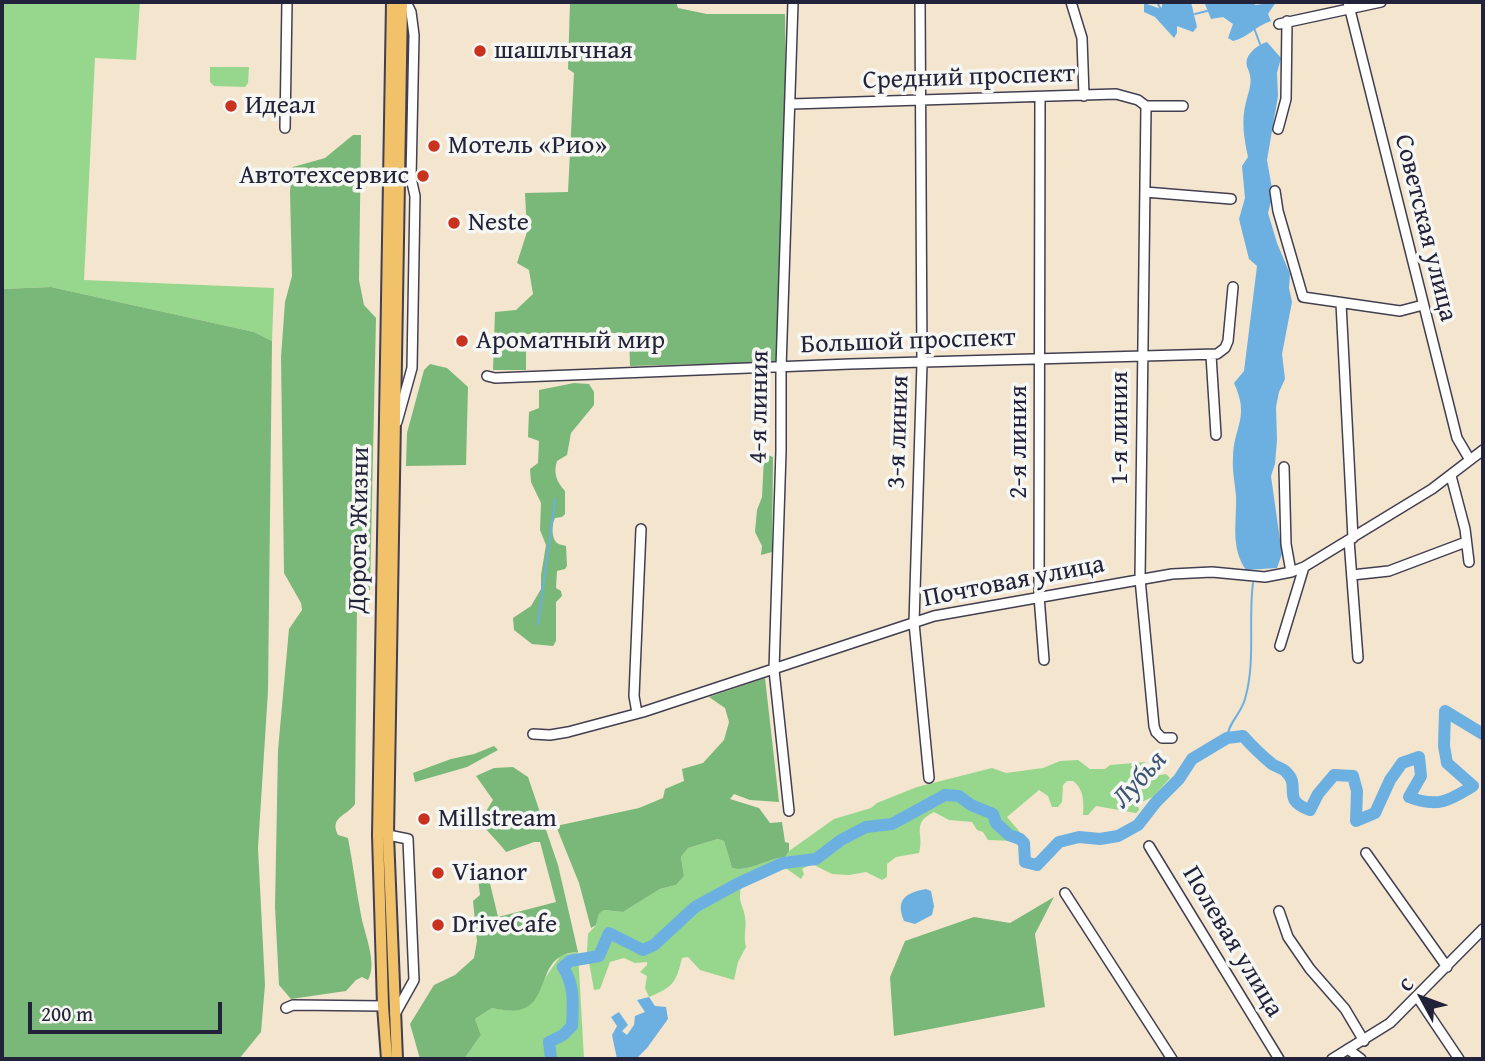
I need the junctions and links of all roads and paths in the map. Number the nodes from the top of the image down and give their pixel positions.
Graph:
1 (288, 2) edge
2 (392, 2) edge
3 (404, 2) edge
4 (793, 2) edge
5 (920, 2) edge
6 (1071, 2) edge
7 (1381, 2) edge
8 (1349, 5) edge
9 (1084, 96) junction
10 (1040, 98) junction
11 (922, 100) junction
12 (791, 104) junction
13 (1146, 106) junction
14 (1183, 106) dead end
15 (285, 128) dead end
16 (1278, 129) dead end
17 (1275, 191) dead end
18 (1145, 192) junction
19 (1231, 199) dead end
20 (1233, 287) dead end
21 (1341, 303) junction
22 (1423, 305) junction
23 (1142, 355) junction
24 (1211, 355) junction
25 (1041, 358) junction
26 (922, 363) junction
27 (781, 368) junction
28 (487, 376) dead end
29 (394, 431) junction
30 (1216, 435) dead end
31 (1483, 450) edge
32 (1470, 460) junction
33 (1284, 467) dead end
34 (1451, 476) junction
35 (641, 529) dead end
36 (1351, 539) junction
37 (1466, 542) junction
38 (1469, 562) dead end
39 (1304, 567) junction
40 (1291, 572) junction
41 (1352, 575) junction
42 (1140, 579) junction
43 (1039, 596) junction
44 (914, 623) junction
45 (1280, 646) dead end
46 (1358, 658) dead end
47 (1044, 660) dead end
48 (774, 670) junction
49 (637, 713) junction
50 (533, 734) dead end
51 (1172, 738) dead end
52 (929, 778) dead end
53 (789, 811) dead end
54 (388, 835) junction
55 (1149, 846) dead end
56 (1366, 853) dead end
57 (1065, 892) dead end
58 (1279, 911) dead end
59 (1483, 930) edge
60 (1447, 967) junction
61 (1418, 998) junction
62 (383, 1006) junction
63 (286, 1008) dead end
64 (394, 1015) junction
65 (1364, 1041) junction
66 (1348, 1049) junction
67 (387, 1059) edge
68 (397, 1059) edge
69 (1172, 1059) edge
70 (1279, 1059) edge
71 (1332, 1059) edge
72 (1362, 1059) edge
73 (1459, 1059) edge

1 - 15 street
2 - 62 main road, Дорога Жизни
3 - 29 main road, Дорога Жизни
3 - 29 street
4 - 12 street, 4-я линия
5 - 11 street, 3-я линия
6 - 9 street
7 - 8 street
8 - 16 street
8 - 22 street, Советская улица
9 - 10 street, Средний проспект
9 - 13 street, Средний проспект
10 - 11 street, Средний проспект
10 - 25 street, 2-я линия
11 - 12 street, Средний проспект
11 - 26 street, 3-я линия
12 - 27 street, 4-я линия
13 - 14 street
13 - 18 street, 1-я линия
17 - 21 street
18 - 19 street
18 - 23 street, 1-я линия
20 - 24 street
21 - 22 street
21 - 36 street
22 - 32 street, Советская улица
23 - 24 street, Большой проспект
23 - 25 street, Большой проспект
23 - 42 street, 1-я линия
24 - 30 street
25 - 26 street, Большой проспект
25 - 43 street, 2-я линия
26 - 27 street, Большой проспект
26 - 44 street, 3-я линия
27 - 28 street, Большой проспект
27 - 48 street, 4-я линия
29 - 54 main road, Дорога Жизни
31 - 32 street, Почтовая улица
32 - 34 street, Почтовая улица
33 - 40 street
34 - 36 street, Почтовая улица
34 - 37 street
35 - 49 street
36 - 39 street, Почтовая улица
36 - 41 street
37 - 38 street
37 - 41 street
39 - 40 street, Почтовая улица
39 - 45 street
40 - 42 street, Почтовая улица
41 - 46 street
42 - 43 street, Почтовая улица
42 - 51 street, 1-я линия
43 - 44 street, Почтовая улица
43 - 47 street, 2-я линия
44 - 48 street, Почтовая улица
44 - 52 street, 3-я линия
48 - 49 street, Почтовая улица
48 - 53 street, 4-я линия
49 - 50 street, Почтовая улица
54 - 64 main road, Дорога Жизни
54 - 64 street
55 - 70 street, Полевая улица
56 - 60 street
57 - 69 street
58 - 65 street
59 - 60 street
60 - 61 street
61 - 65 street
61 - 73 street
62 - 63 street
62 - 67 main road, Дорога Жизни
64 - 68 main road, Дорога Жизни
65 - 66 street
66 - 71 street
66 - 72 street

